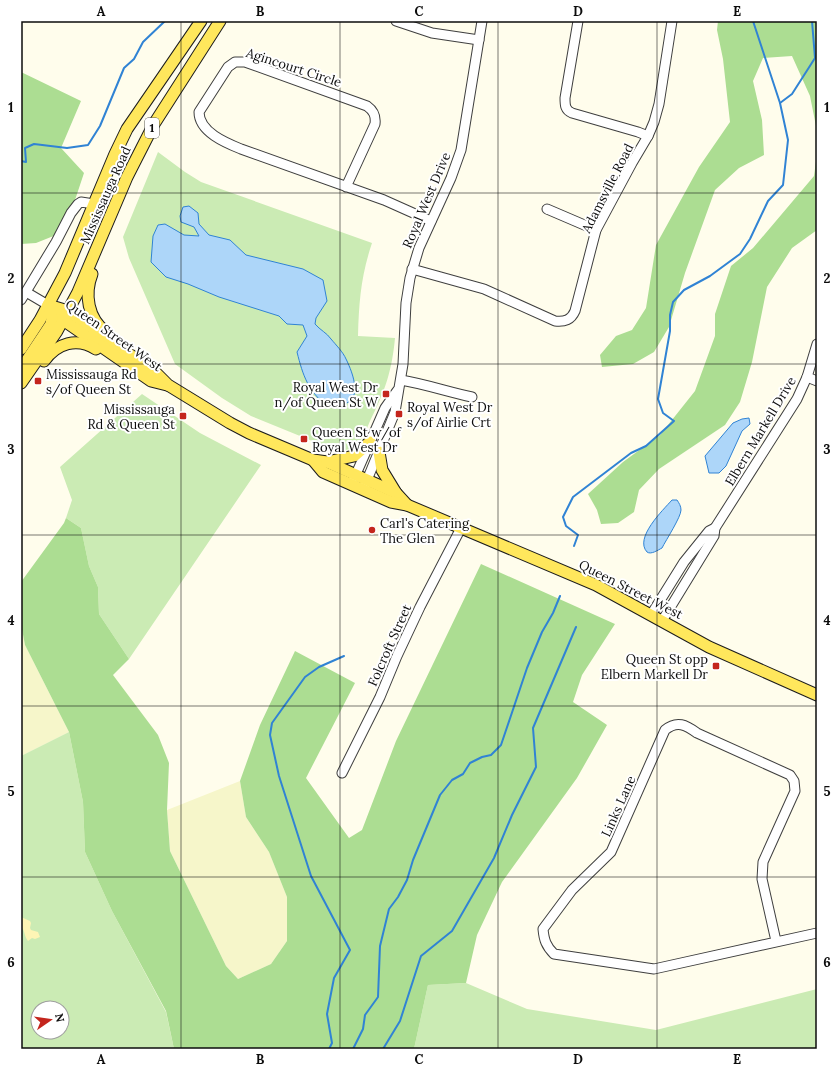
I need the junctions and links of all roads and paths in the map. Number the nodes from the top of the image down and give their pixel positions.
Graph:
1 (201, 21) edge
2 (220, 21) edge
3 (396, 21) edge
4 (482, 21) edge
5 (578, 21) edge
6 (672, 21) edge
7 (479, 40) junction
8 (648, 136) junction
9 (346, 187) junction
10 (94, 204) junction
11 (547, 209) dead end
12 (431, 221) junction
13 (596, 230) junction
14 (99, 244) junction
15 (412, 269) junction
16 (23, 296) edge
17 (48, 305) junction
18 (65, 315) junction
19 (817, 344) edge
20 (21, 349) edge
21 (122, 349) junction
22 (132, 367) junction
23 (21, 369) edge
24 (807, 377) junction
25 (817, 381) edge
26 (21, 383) edge
27 (168, 385) junction
28 (399, 385) junction
29 (21, 392) edge
30 (472, 397) dead end
31 (370, 442) junction
32 (379, 452) junction
33 (313, 460) junction
34 (327, 462) junction
35 (354, 480) junction
36 (365, 485) junction
37 (396, 492) junction
38 (407, 504) junction
39 (461, 528) junction
40 (715, 528) junction
41 (651, 615) junction
42 (662, 621) junction
43 (817, 696) edge
44 (342, 773) dead end
45 (817, 933) edge
46 (776, 941) junction

1 - 10 main road, Mississauga Road / 1
2 - 14 main road, Mississauga Road / 1
3 - 7 street
4 - 7 street, Royal West Drive
5 - 8 street
6 - 8 street, Adamsville Road
7 - 12 street, Royal West Drive
8 - 13 street, Adamsville Road
9 - 9 street, Agincourt Circle
9 - 12 street, Agincourt Circle
10 - 16 street
10 - 17 main road, Mississauga Road / 1
11 - 13 street
12 - 15 street, Royal West Drive
13 - 15 street, Adamsville Road
14 - 18 main road, Mississauga Road / 1
14 - 21 main road
15 - 28 street, Royal West Drive
16 - 17 street
17 - 18 main road, Queen Street West
17 - 20 main road, Mississauga Road / 1
17 - 23 main road
18 - 21 main road, Queen Street West
18 - 22 main road, Queen Street West
18 - 26 main road, Mississauga Road / 1
19 - 24 street, Elbern Markell Drive
21 - 27 main road, Queen Street West
22 - 27 main road, Queen Street West
22 - 29 main road
24 - 25 street
24 - 40 street, Elbern Markell Drive
27 - 33 main road, Queen Street West
28 - 30 street
28 - 31 street, Royal West Drive
28 - 32 street, Royal West Drive
31 - 34 main road
31 - 35 street, Royal West Drive
32 - 36 street, Royal West Drive
32 - 37 main road
33 - 34 main road, Queen Street West
33 - 35 main road, Queen Street West
34 - 35 main road, Queen Street West
35 - 36 main road, Queen Street West
36 - 37 main road, Queen Street West
36 - 38 main road, Queen Street West
37 - 38 main road, Queen Street West
38 - 39 main road, Queen Street West
39 - 41 main road, Queen Street West
39 - 44 street, Folcroft Street
40 - 41 street, Elbern Markell Drive
40 - 42 street, Elbern Markell Drive
41 - 42 main road, Queen Street West
42 - 43 main road, Queen Street West
45 - 46 street, Links Lane
46 - 46 street, Links Lane

